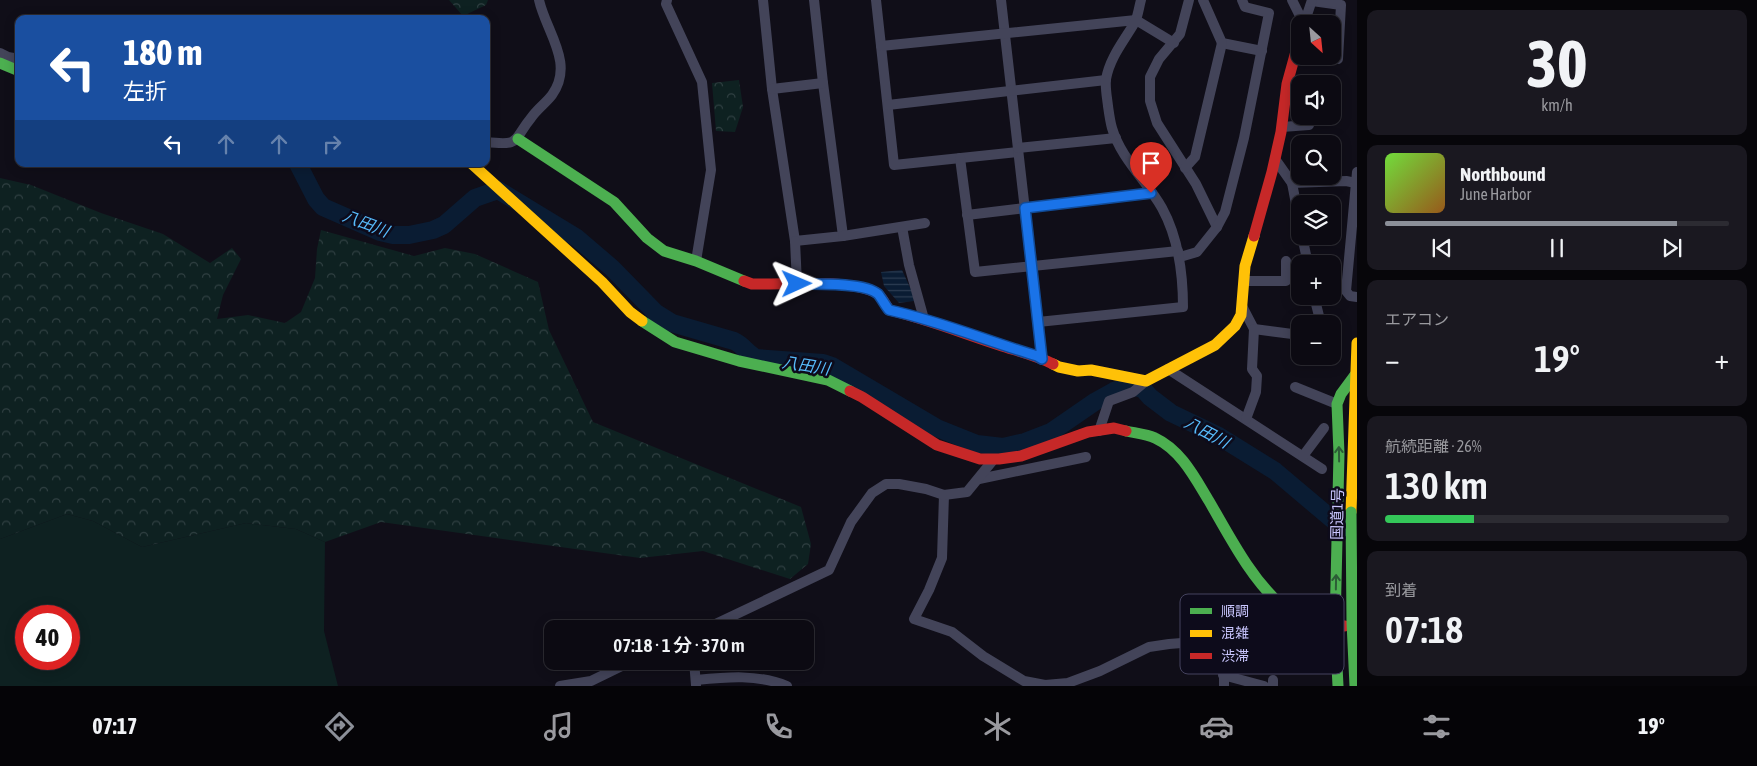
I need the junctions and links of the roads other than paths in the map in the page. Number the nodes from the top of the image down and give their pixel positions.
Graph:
1 (539, 0) edge
2 (667, 0) edge
3 (763, 0) edge
4 (814, 0) edge
5 (876, 0) edge
6 (1001, 0) edge
7 (1141, 0) edge
8 (1189, 0) edge
9 (1203, 0) edge
10 (1242, 0) edge
11 (1292, 0) edge
12 (1312, 0) edge
13 (1300, 15) edge
14 (1307, 15) edge
15 (1340, 15) edge
16 (1136, 20) junction
17 (1005, 34) junction
18 (1174, 43) junction
19 (1222, 43) junction
20 (881, 46) junction
21 (1262, 51) junction
22 (0, 53) edge
23 (15, 58) edge
24 (0, 63) edge
25 (1292, 65) edge
26 (15, 69) edge
27 (1106, 80) junction
28 (823, 84) junction
29 (772, 89) junction
30 (1011, 91) junction
31 (888, 105) junction
32 (1310, 125) dead end
33 (1282, 127) junction
34 (1116, 138) junction
35 (518, 139) junction
36 (490, 143) edge
37 (1018, 150) junction
38 (960, 158) junction
39 (1275, 159) junction
40 (475, 167) edge
41 (1186, 168) junction
42 (1357, 177) edge
43 (1341, 181) edge
44 (1291, 182) edge
45 (1151, 193) junction
46 (1025, 208) junction
47 (967, 214) junction
48 (925, 223) dead end
49 (902, 226) junction
50 (1217, 227) junction
51 (843, 236) junction
52 (795, 241) junction
53 (1179, 254) junction
54 (696, 261) junction
55 (1286, 261) dead end
56 (1032, 266) junction
57 (1244, 281) junction
58 (797, 284) junction
59 (1357, 297) edge
60 (1242, 306) junction
61 (924, 319) junction
62 (1038, 322) junction
63 (1254, 329) junction
64 (1291, 333) edge
65 (1357, 343) edge
66 (1042, 359) junction
67 (1168, 368) junction
68 (1355, 375) junction
69 (1139, 386) junction
70 (1295, 387) dead end
71 (1337, 404) junction
72 (1246, 420) junction
73 (1324, 428) dead end
74 (1099, 431) junction
75 (1303, 456) junction
76 (1086, 458) dead end
77 (994, 459) junction
78 (1322, 469) dead end
79 (979, 479) junction
80 (944, 495) junction
81 (1271, 594) edge
82 (1336, 594) edge
83 (723, 620) edge
84 (1344, 626) edge
85 (1357, 626) edge
86 (1180, 643) edge
87 (614, 670) edge
88 (695, 670) edge
89 (1224, 675) joint
90 (696, 683) edge
91 (1270, 684) edge
92 (560, 686) edge
93 (788, 686) edge
94 (1224, 686) edge
95 (1354, 686) edge

1 - 35 street
2 - 54 street
3 - 29 street
4 - 28 street
5 - 20 street
6 - 17 street
7 - 16 street
8 - 18 street
9 - 19 street
10 - 21 street
11 - 13 street
12 - 14 street
12 - 15 street
16 - 17 street
16 - 18 street
16 - 27 street
17 - 20 street
17 - 30 street
18 - 41 street
19 - 21 street
19 - 41 street
20 - 31 street
21 - 50 street
22 - 23 street
24 - 26 main road
25 - 33 main road
27 - 30 street
27 - 34 street
28 - 29 street
28 - 51 street
29 - 52 street
30 - 31 street
30 - 37 street
31 - 38 street
32 - 33 street
33 - 39 main road
34 - 37 street
34 - 45 street
35 - 36 street
35 - 54 main road
37 - 38 street
37 - 46 street
38 - 47 street
39 - 44 street
39 - 57 main road
40 - 77 main road
41 - 50 street
42 - 43 street
42 - 59 street
45 - 46 street
45 - 53 street
46 - 47 street
46 - 56 street
47 - 56 street
48 - 49 street
49 - 51 street
49 - 61 street
50 - 53 street
51 - 52 street
52 - 58 street
53 - 56 street
53 - 62 street
54 - 58 main road
55 - 57 street
56 - 62 street
57 - 60 main road
58 - 61 main road
60 - 63 street
60 - 67 main road
61 - 66 main road
62 - 66 street
63 - 64 street
63 - 72 street
65 - 68 main road, 国道1号
66 - 69 main road
67 - 69 main road
67 - 72 street
68 - 71 main road
68 - 95 main road, 国道1号, bridge
69 - 74 street
70 - 71 street
82 -> 71 main road
72 - 75 street
73 - 75 street
74 - 77 main road
74 - 81 main road
75 - 78 street
76 - 79 street
77 - 79 street
79 - 80 street
80 - 83 street
80 - 86 street
84 - 85 main road
87 - 92 street
88 - 90 street
89 - 91 street
89 - 94 street
90 - 93 street

